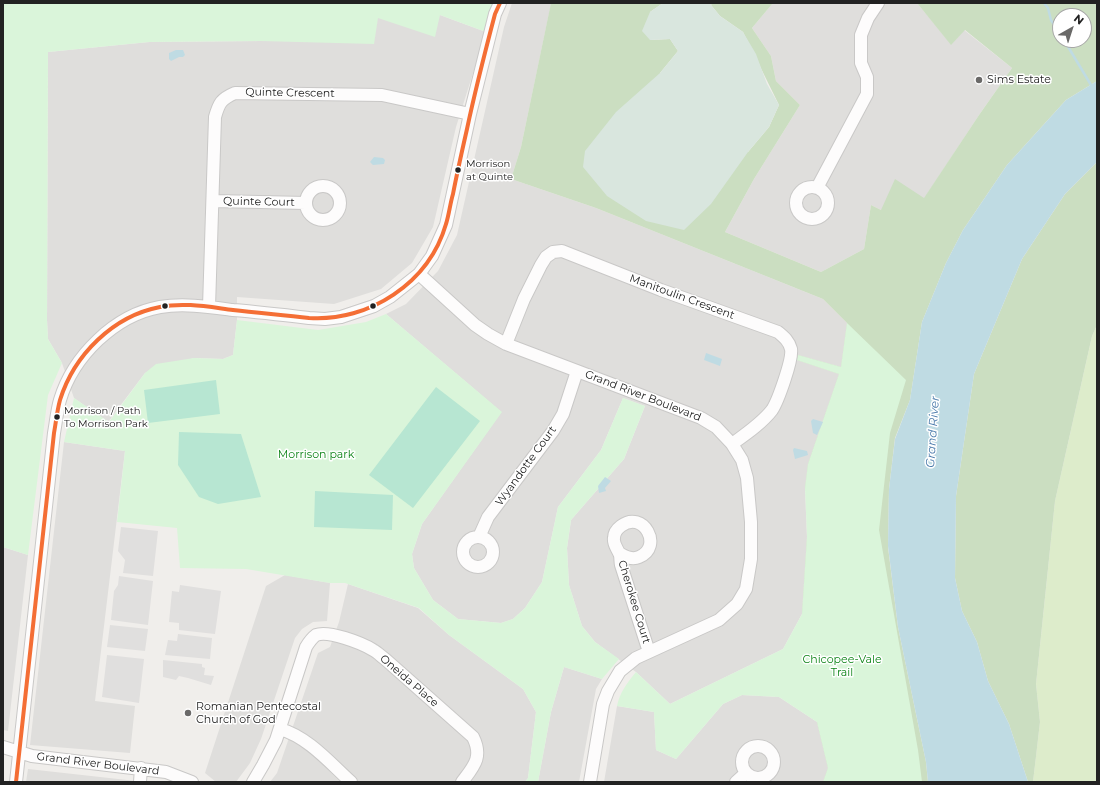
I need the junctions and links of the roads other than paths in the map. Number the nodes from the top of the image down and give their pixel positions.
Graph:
1 (500, 3) edge
2 (878, 3) edge
3 (470, 114) junction
4 (817, 188) dead end
5 (212, 201) junction
6 (306, 203) dead end
7 (419, 274) junction
8 (209, 307) junction
9 (506, 344) junction
10 (577, 371) junction
11 (732, 444) junction
12 (479, 537) dead end
13 (620, 553) dead end
14 (649, 652) junction
15 (280, 729) junction
16 (3, 747) edge
17 (19, 753) junction
18 (141, 768) junction
19 (746, 773) dead end
20 (16, 782) edge
21 (140, 782) edge
22 (192, 782) edge
23 (253, 782) edge
24 (351, 782) edge
25 (462, 782) edge
26 (590, 782) edge
27 (736, 782) edge

1 - 3 street
2 - 4 street
3 - 5 street, Quinte Crescent
3 - 7 street
5 - 6 street, Quinte Court
5 - 8 street, Quinte Crescent
7 - 8 street
7 - 9 street, Grand River Boulevard
8 - 17 street
9 - 10 street, Grand River Boulevard
9 - 11 street, Manitoulin Crescent
10 - 11 street, Grand River Boulevard
10 - 12 street, Wyandotte Court
11 - 14 street, Grand River Boulevard
13 - 14 street, Cherokee Court
14 - 26 street, Grand River Boulevard
15 - 23 street, Oneida Place
15 - 24 street
15 - 25 street, Oneida Place
16 - 17 street, Grand River Boulevard
17 - 18 street, Grand River Boulevard
17 - 20 street
18 - 21 street
18 - 22 street, Grand River Boulevard
19 - 27 street

